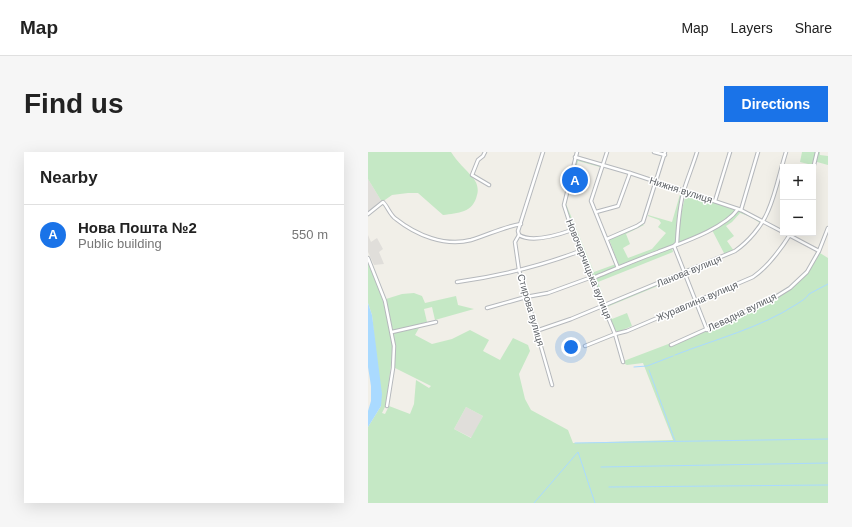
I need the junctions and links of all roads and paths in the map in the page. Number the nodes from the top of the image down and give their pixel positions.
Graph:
1 (485, 152) edge
2 (543, 152) edge
3 (576, 152) edge
4 (606, 152) edge
5 (654, 152) edge
6 (697, 152) edge
7 (730, 152) edge
8 (758, 152) edge
9 (786, 152) edge
10 (817, 152) edge
11 (665, 154) edge
12 (575, 157) junction
13 (814, 164) edge
14 (602, 165) junction
15 (630, 173) junction
16 (657, 182) junction
17 (489, 185) dead end
18 (684, 190) junction
19 (715, 201) junction
20 (740, 209) junction
21 (596, 212) junction
22 (368, 214) edge
23 (763, 221) junction
24 (521, 224) junction
25 (828, 228) edge
26 (572, 230) junction
27 (780, 231) edge
28 (519, 235) junction
29 (789, 236) edge
30 (793, 236) edge
31 (607, 239) junction
32 (674, 246) junction
33 (580, 251) junction
34 (819, 251) junction
35 (368, 258) edge
36 (618, 268) junction
37 (519, 270) junction
38 (684, 273) junction
39 (592, 277) junction
40 (457, 282) dead end
41 (526, 297) junction
42 (696, 302) junction
43 (604, 306) junction
44 (487, 308) dead end
45 (436, 322) dead end
46 (707, 330) junction
47 (536, 331) junction
48 (392, 332) junction
49 (615, 334) junction
50 (671, 345) dead end
51 (585, 346) dead end
52 (623, 362) dead end
53 (552, 385) dead end
54 (387, 406) dead end

1 - 17 street
2 - 24 street, Стирова вулиця
3 - 12 street, Новочерчицька вулиця
4 - 14 street
5 - 11 street
6 - 18 street
7 - 19 street
8 - 20 street
9 - 23 street, Ланова вулиця
10 - 13 street
11 - 16 street
12 - 14 street, Нижня вулиця
12 - 26 street, Новочерчицька вулиця
14 - 15 street, Нижня вулиця
14 - 21 street
15 - 16 street, Нижня вулиця
15 - 21 street
16 - 18 street, Нижня вулиця
16 - 31 street
18 - 19 street, Нижня вулиця
18 - 32 street
19 - 20 street, Нижня вулиця
20 - 23 street, Нижня вулиця
20 - 32 street
21 - 31 street
22 - 24 street
23 - 27 street, Нижня вулиця
23 - 38 street, Ланова вулиця
24 - 28 street, Стирова вулиця
25 - 34 street, Левадна вулиця
26 - 28 street
26 - 33 street, Новочерчицька вулиця
28 - 37 street, Стирова вулиця
29 - 42 street, Журавлина вулиця
30 - 34 street, Нижня вулиця
31 - 36 street
32 - 36 street
32 - 38 street
33 - 37 street
33 - 39 street, Новочерчицька вулиця
34 - 46 street, Левадна вулиця
35 - 48 street
36 - 39 street
37 - 40 street
37 - 41 street, Стирова вулиця
38 - 42 street
38 - 43 street, Ланова вулиця
39 - 41 street
39 - 43 street, Новочерчицька вулиця
41 - 44 street
41 - 47 street, Стирова вулиця
42 - 46 street
42 - 49 street, Журавлина вулиця
43 - 47 street, Ланова вулиця
43 - 49 street, Новочерчицька вулиця
45 - 48 street
46 - 50 street, Левадна вулиця
47 - 53 street, Стирова вулиця
48 - 54 street
49 - 51 street, Журавлина вулиця
49 - 52 street, Новочерчицька вулиця

